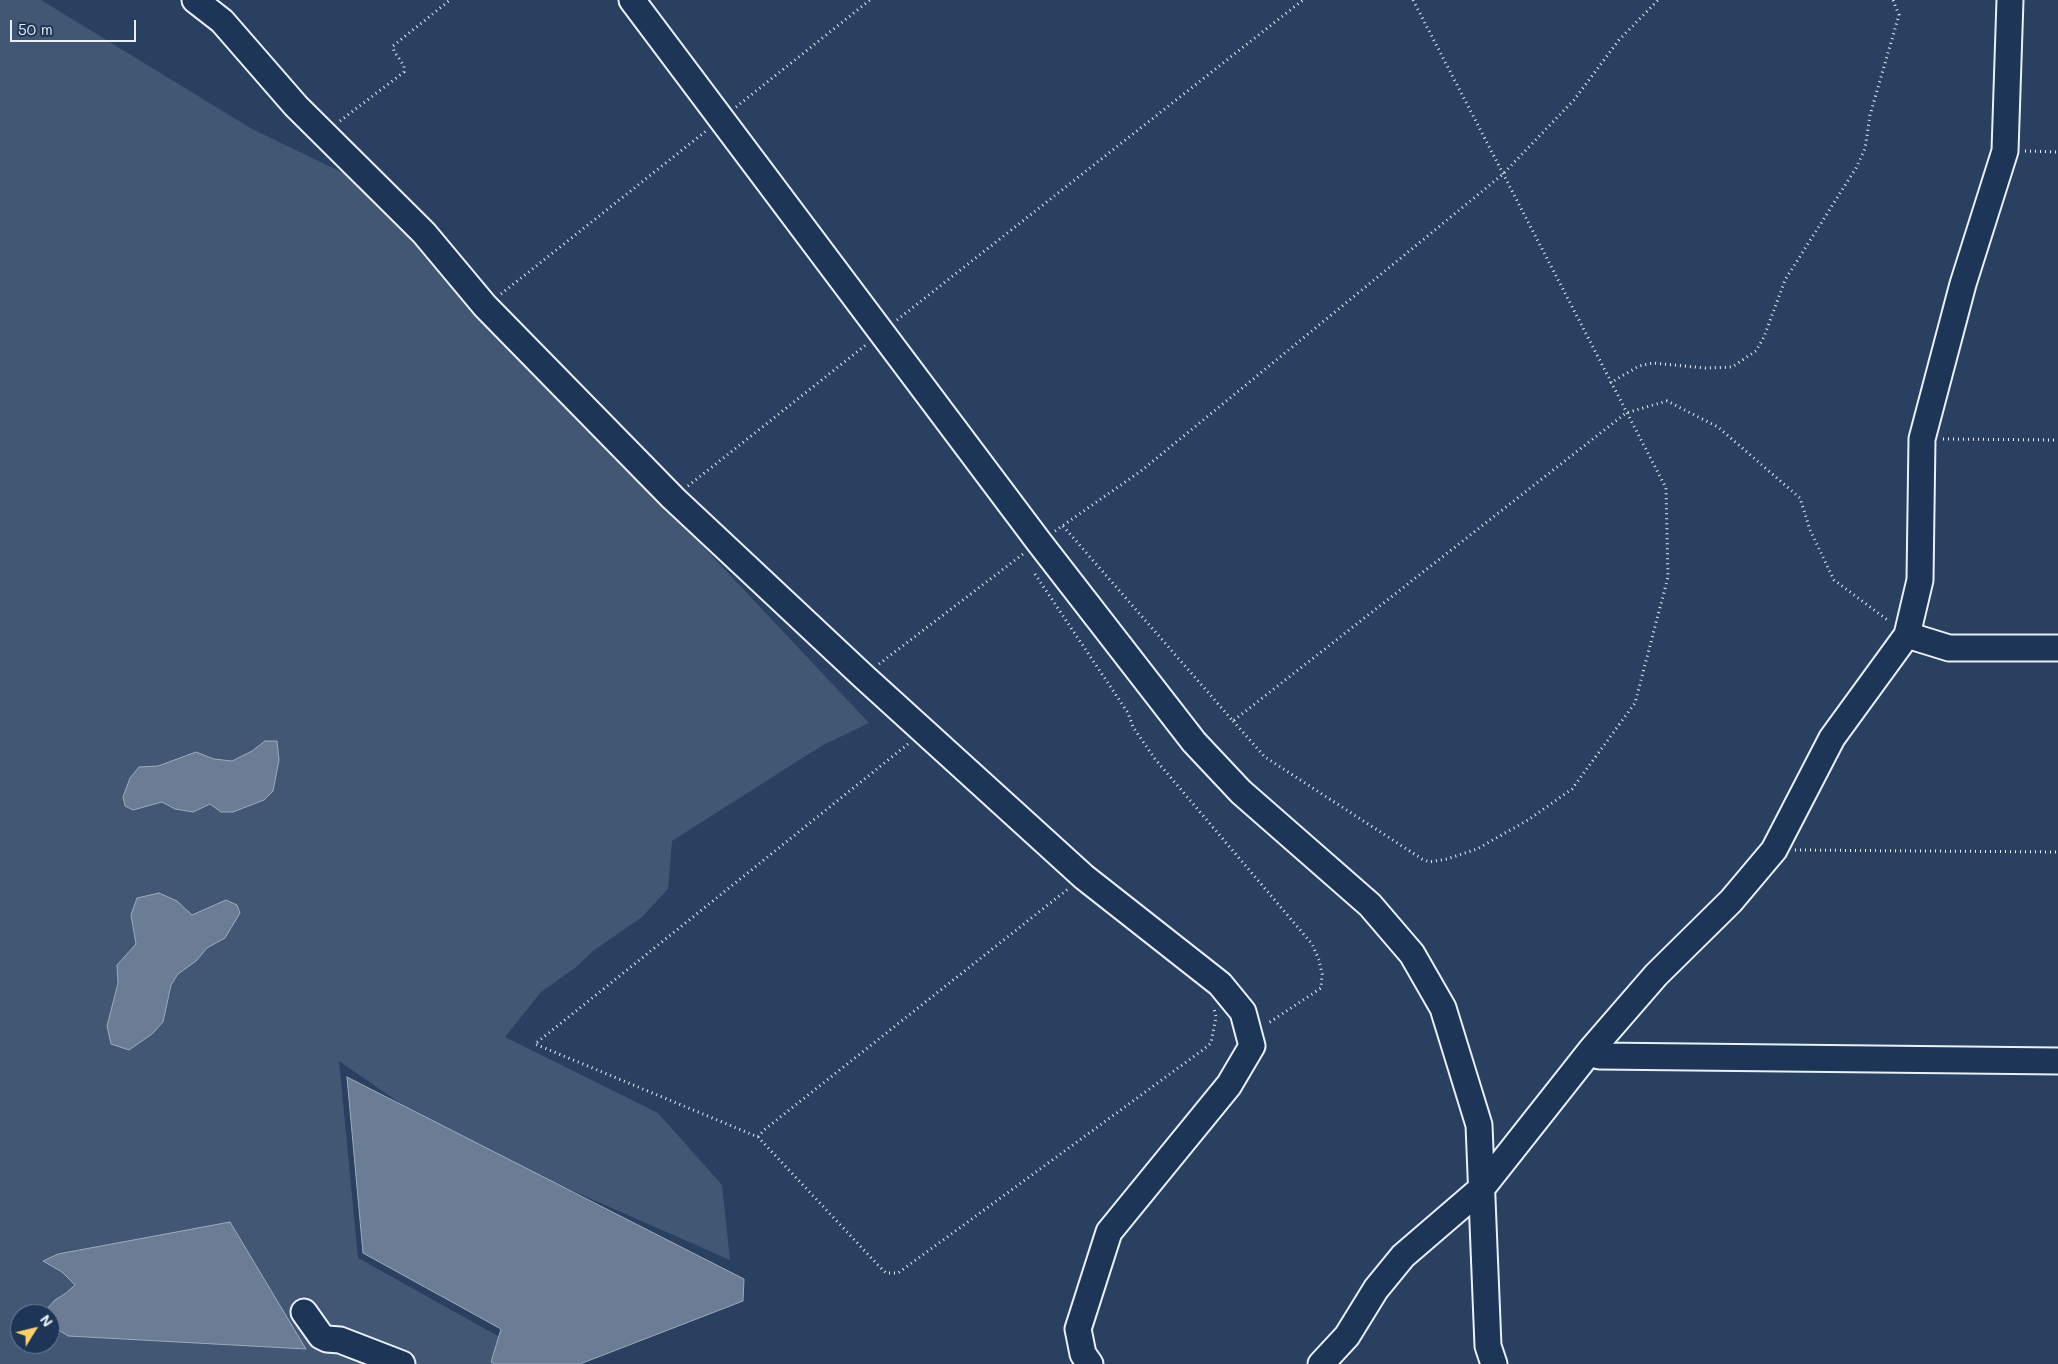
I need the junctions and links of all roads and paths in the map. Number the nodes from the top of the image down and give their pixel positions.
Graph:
1 (195, 0) edge
2 (450, 0) edge
3 (632, 0) edge
4 (870, 0) edge
5 (1303, 0) edge
6 (1412, 0) edge
7 (1658, 0) edge
8 (1893, 0) edge
9 (2010, 0) edge
10 (721, 118) junction
11 (324, 134) junction
12 (2004, 151) junction
13 (2058, 152) edge
14 (1502, 175) junction
15 (485, 306) junction
16 (882, 332) junction
17 (1610, 383) junction
18 (1626, 414) junction
19 (1922, 439) junction
20 (2058, 440) edge
21 (673, 498) junction
22 (1064, 526) junction
23 (1030, 553) junction
24 (1033, 570) dead end
25 (1907, 635) junction
26 (2058, 648) edge
27 (863, 676) junction
28 (1233, 721) junction
29 (924, 731) junction
30 (1774, 850) junction
31 (2058, 852) edge
32 (1084, 877) junction
33 (1212, 1005) dead end
34 (1249, 1036) junction
35 (1591, 1050) junction
36 (2058, 1061) edge
37 (758, 1137) junction
38 (1482, 1188) junction
39 (304, 1312) dead end
40 (402, 1364) edge
41 (1090, 1364) edge
42 (1321, 1364) edge
43 (1494, 1364) edge

1 - 11 street
2 - 11 path
3 - 10 street
4 - 10 path
5 - 16 path
6 - 14 path
7 - 14 path
8 - 17 path
9 - 12 street
10 - 15 path
10 - 16 street
11 - 15 street
12 - 13 path
12 - 19 street
14 - 17 path
14 - 22 path
15 - 21 street
16 - 21 path
16 - 23 street
17 - 18 path
18 - 25 path
18 - 28 path
18 - 28 path
19 - 20 path
19 - 25 street
21 - 27 street
22 - 23 path
22 - 28 path
23 - 27 path
23 - 38 street
24 - 34 path
25 - 26 street
25 - 30 street
27 - 29 street
29 - 32 street
29 - 37 path
30 - 31 path
30 - 35 street
32 - 34 street
32 - 37 path
33 - 37 path
34 - 41 street
35 - 36 street
35 - 38 street
38 - 42 street
38 - 43 street
39 - 40 street

